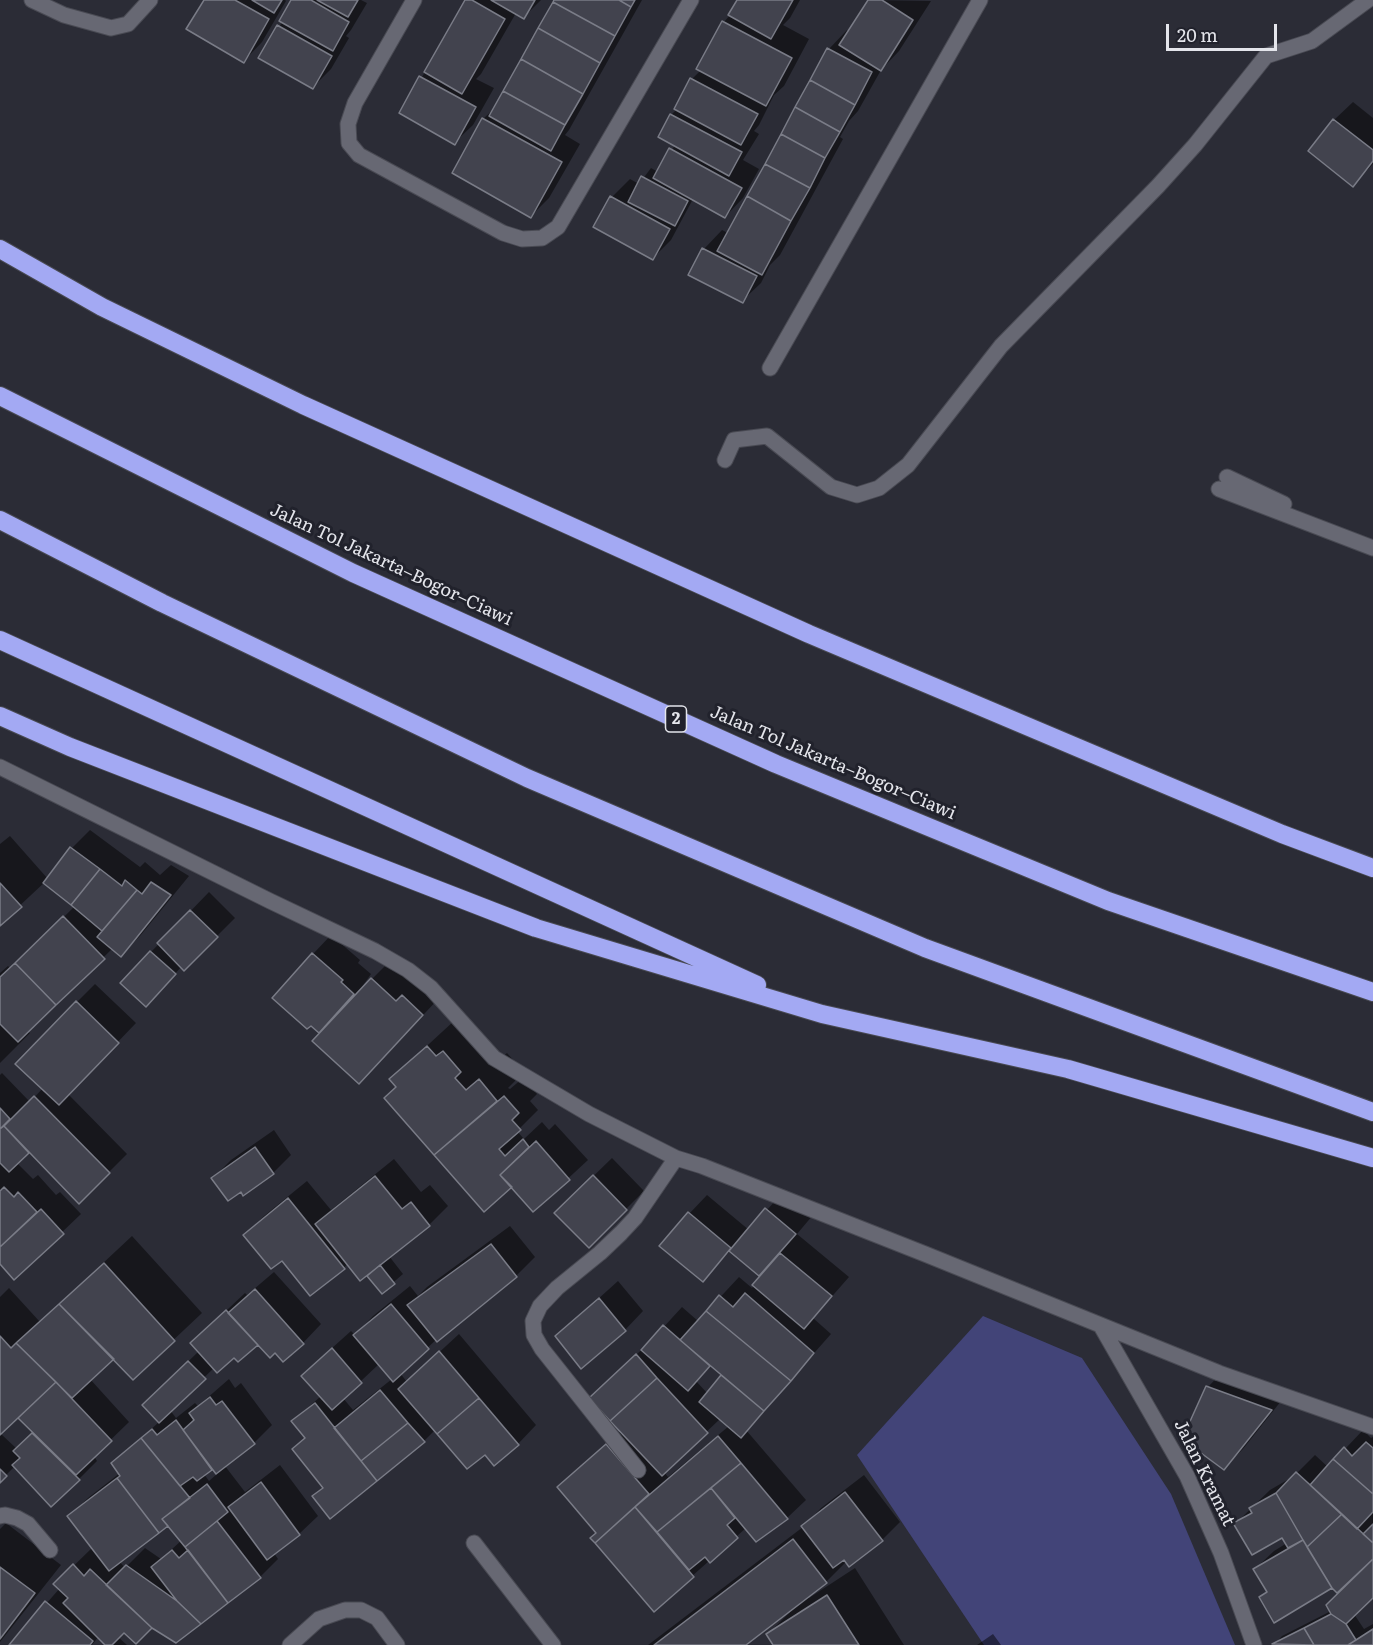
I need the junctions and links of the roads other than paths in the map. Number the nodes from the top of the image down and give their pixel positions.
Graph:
1 (32, 0) edge
2 (150, 0) edge
3 (414, 0) edge
4 (691, 0) edge
5 (980, 0) edge
6 (1368, 0) edge
7 (0, 249) edge
8 (770, 368) dead end
9 (0, 396) edge
10 (724, 460) dead end
11 (1223, 483) dead end
12 (0, 520) edge
13 (1373, 548) edge
14 (0, 640) edge
15 (0, 716) edge
16 (0, 767) edge
17 (1373, 868) edge
18 (1373, 993) edge
19 (822, 1014) junction
20 (1373, 1112) edge
21 (676, 1158) junction
22 (1373, 1158) edge
23 (1101, 1326) junction
24 (1373, 1427) edge
25 (638, 1470) dead end
26 (0, 1516) edge
27 (474, 1543) dead end
28 (50, 1550) dead end
29 (290, 1645) edge
30 (396, 1645) edge
31 (553, 1645) edge
32 (1254, 1645) edge

1 - 2 street
3 - 4 street
5 - 8 street
6 - 10 street
7 - 17 highway
9 - 18 highway, Jalan Tol Jakarta–Bogor–Ciawi / 2
11 - 13 street
12 - 20 highway
14 - 19 highway
15 - 19 highway
16 - 21 street
19 - 22 highway
21 - 23 street
21 - 25 street
23 - 24 street
23 - 32 street, Jalan Kramat
26 - 28 street
27 - 31 street
29 - 30 street

